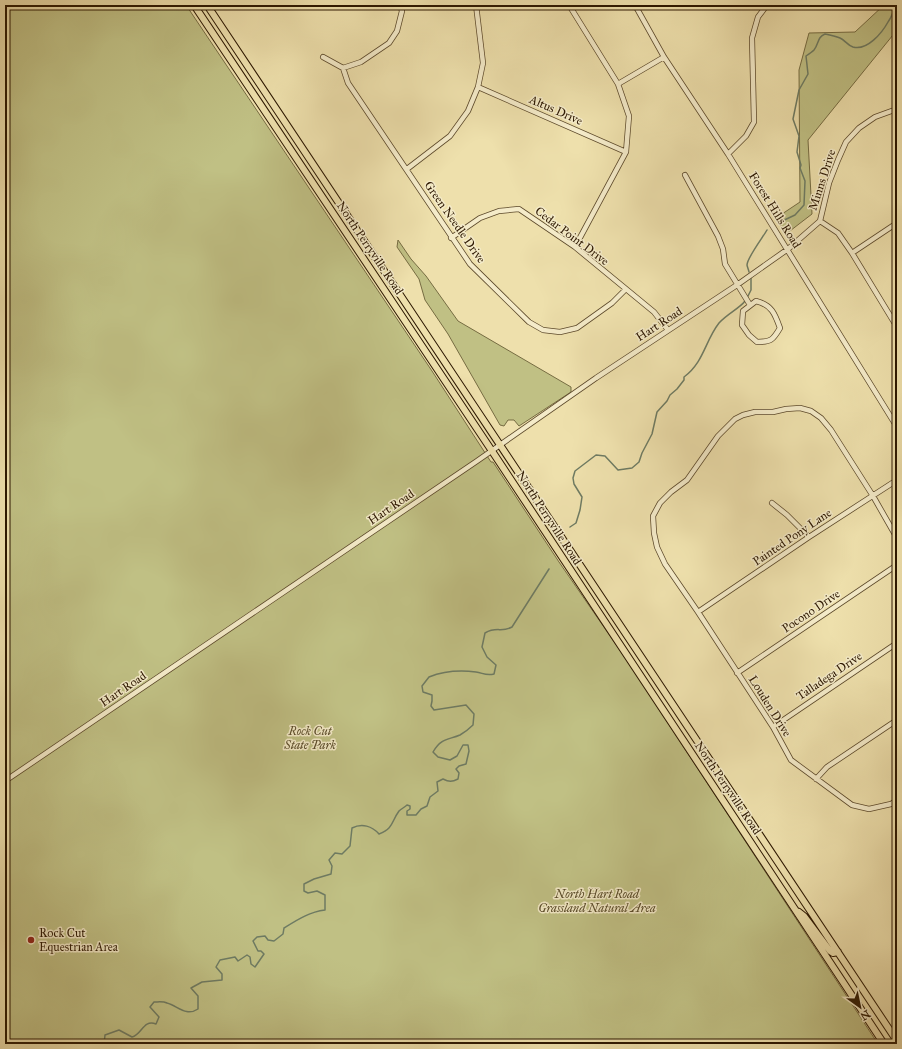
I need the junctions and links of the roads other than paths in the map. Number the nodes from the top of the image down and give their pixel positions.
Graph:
1 (194, 5) edge
2 (207, 5) edge
3 (400, 5) edge
4 (476, 5) edge
5 (570, 5) edge
6 (635, 5) edge
7 (768, 5) edge
8 (323, 57) dead end
9 (664, 57) junction
10 (344, 68) junction
11 (618, 84) junction
12 (478, 87) junction
13 (897, 109) edge
14 (626, 152) junction
15 (728, 154) junction
16 (407, 169) junction
17 (685, 175) dead end
18 (820, 220) junction
19 (897, 223) edge
20 (451, 238) junction
21 (575, 247) junction
22 (788, 249) junction
23 (852, 253) junction
24 (737, 285) junction
25 (626, 289) junction
26 (750, 306) junction
27 (897, 327) edge
28 (668, 330) junction
29 (897, 427) edge
30 (500, 445) junction
31 (492, 451) junction
32 (897, 480) edge
33 (873, 496) junction
34 (772, 503) dead end
35 (809, 537) junction
36 (897, 538) edge
37 (897, 565) edge
38 (698, 612) junction
39 (897, 643) edge
40 (737, 673) junction
41 (897, 720) edge
42 (773, 726) junction
43 (816, 779) junction
44 (5, 781) edge
45 (897, 800) edge
46 (794, 908) junction
47 (838, 952) junction
48 (897, 1041) edge
49 (884, 1044) edge

1 - 31 main road, North Perryville Road
2 - 30 main road, North Perryville Road
3 - 10 street
4 - 12 street
5 - 11 street
6 - 9 street, Forest Hills Road
7 - 15 street
8 - 10 street
9 - 11 street
9 - 15 street, Forest Hills Road
10 - 16 street, Green Needle Drive
11 - 14 street
12 - 14 street, Altus Drive
12 - 16 street
13 - 18 street, Minns Drive
14 - 21 street
15 - 22 street, Forest Hills Road
16 - 20 street, Green Needle Drive
17 - 24 street
18 - 22 street, Minns Drive
18 - 23 street
19 - 23 street
20 - 21 street, Cedar Point Drive
20 - 25 street, Green Needle Drive
21 - 25 street, Cedar Point Drive
22 - 24 street, Hart Road
22 - 29 street, Forest Hills Road
23 - 27 street
24 - 26 street
24 - 28 street, Hart Road
25 - 28 street, Cedar Point Drive
26 - 26 street
28 - 30 street, Hart Road
30 - 31 street, Hart Road
30 - 47 main road, North Perryville Road
31 - 44 street, Hart Road
31 - 46 main road, North Perryville Road
32 - 33 street, Painted Pony Lane
33 - 35 street, Painted Pony Lane
33 - 36 street, Louden Drive
33 - 38 street, Louden Drive
34 - 35 street
35 - 38 street, Painted Pony Lane
37 - 40 street, Pocono Drive
38 - 40 street, Louden Drive
39 - 42 street, Talladega Drive
40 - 42 street, Louden Drive
41 - 43 street
42 - 43 street, Louden Drive
43 - 45 street, Louden Drive
46 - 47 main road
46 - 49 main road, North Perryville Road
47 - 48 main road, North Perryville Road

